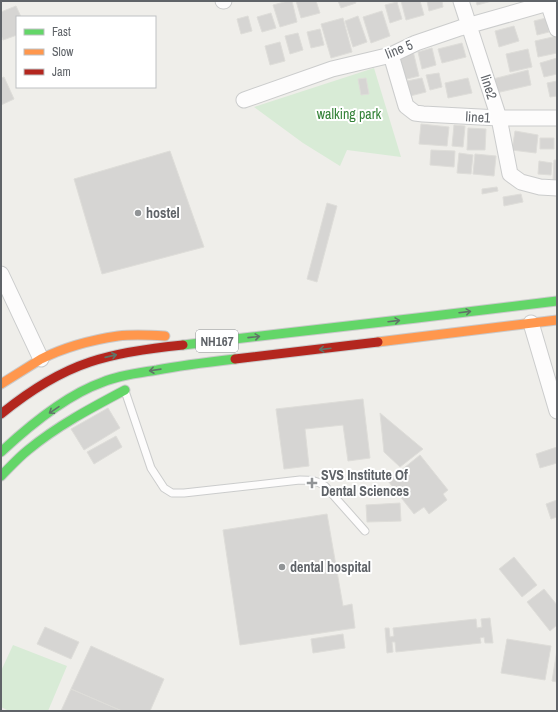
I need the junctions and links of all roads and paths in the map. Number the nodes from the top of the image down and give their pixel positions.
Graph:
1 (461, 1) edge
2 (551, 2) edge
3 (469, 26) junction
4 (557, 29) edge
5 (391, 54) junction
6 (244, 100) dead end
7 (499, 118) junction
8 (557, 118) edge
9 (557, 188) edge
10 (1, 274) edge
11 (557, 301) edge
12 (557, 320) edge
13 (531, 323) junction
14 (213, 341) junction
15 (41, 359) junction
16 (216, 362) junction
17 (154, 380) dead end
18 (1, 384) edge
19 (128, 389) joint
20 (557, 411) edge
21 (1, 414) edge
22 (1, 452) edge
23 (1, 476) edge
24 (365, 531) dead end

1 - 3 street, line2
2 - 3 street, line 5
2 - 4 street
3 - 5 street, line 5
3 - 7 street, line2
5 - 6 street, line 5
5 - 7 street, line1
7 - 8 street, line2
7 - 9 street, line1
10 - 15 street
14 -> 11 main road, NH167
12 - 13 main road, NH167
13 -> 16 main road, NH167
13 - 20 street
14 - 15 main road
21 -> 14 main road, NH167
15 - 18 main road
16 - 17 main road
16 -> 22 main road, NH167
19 - 23 main road
19 - 24 lane

